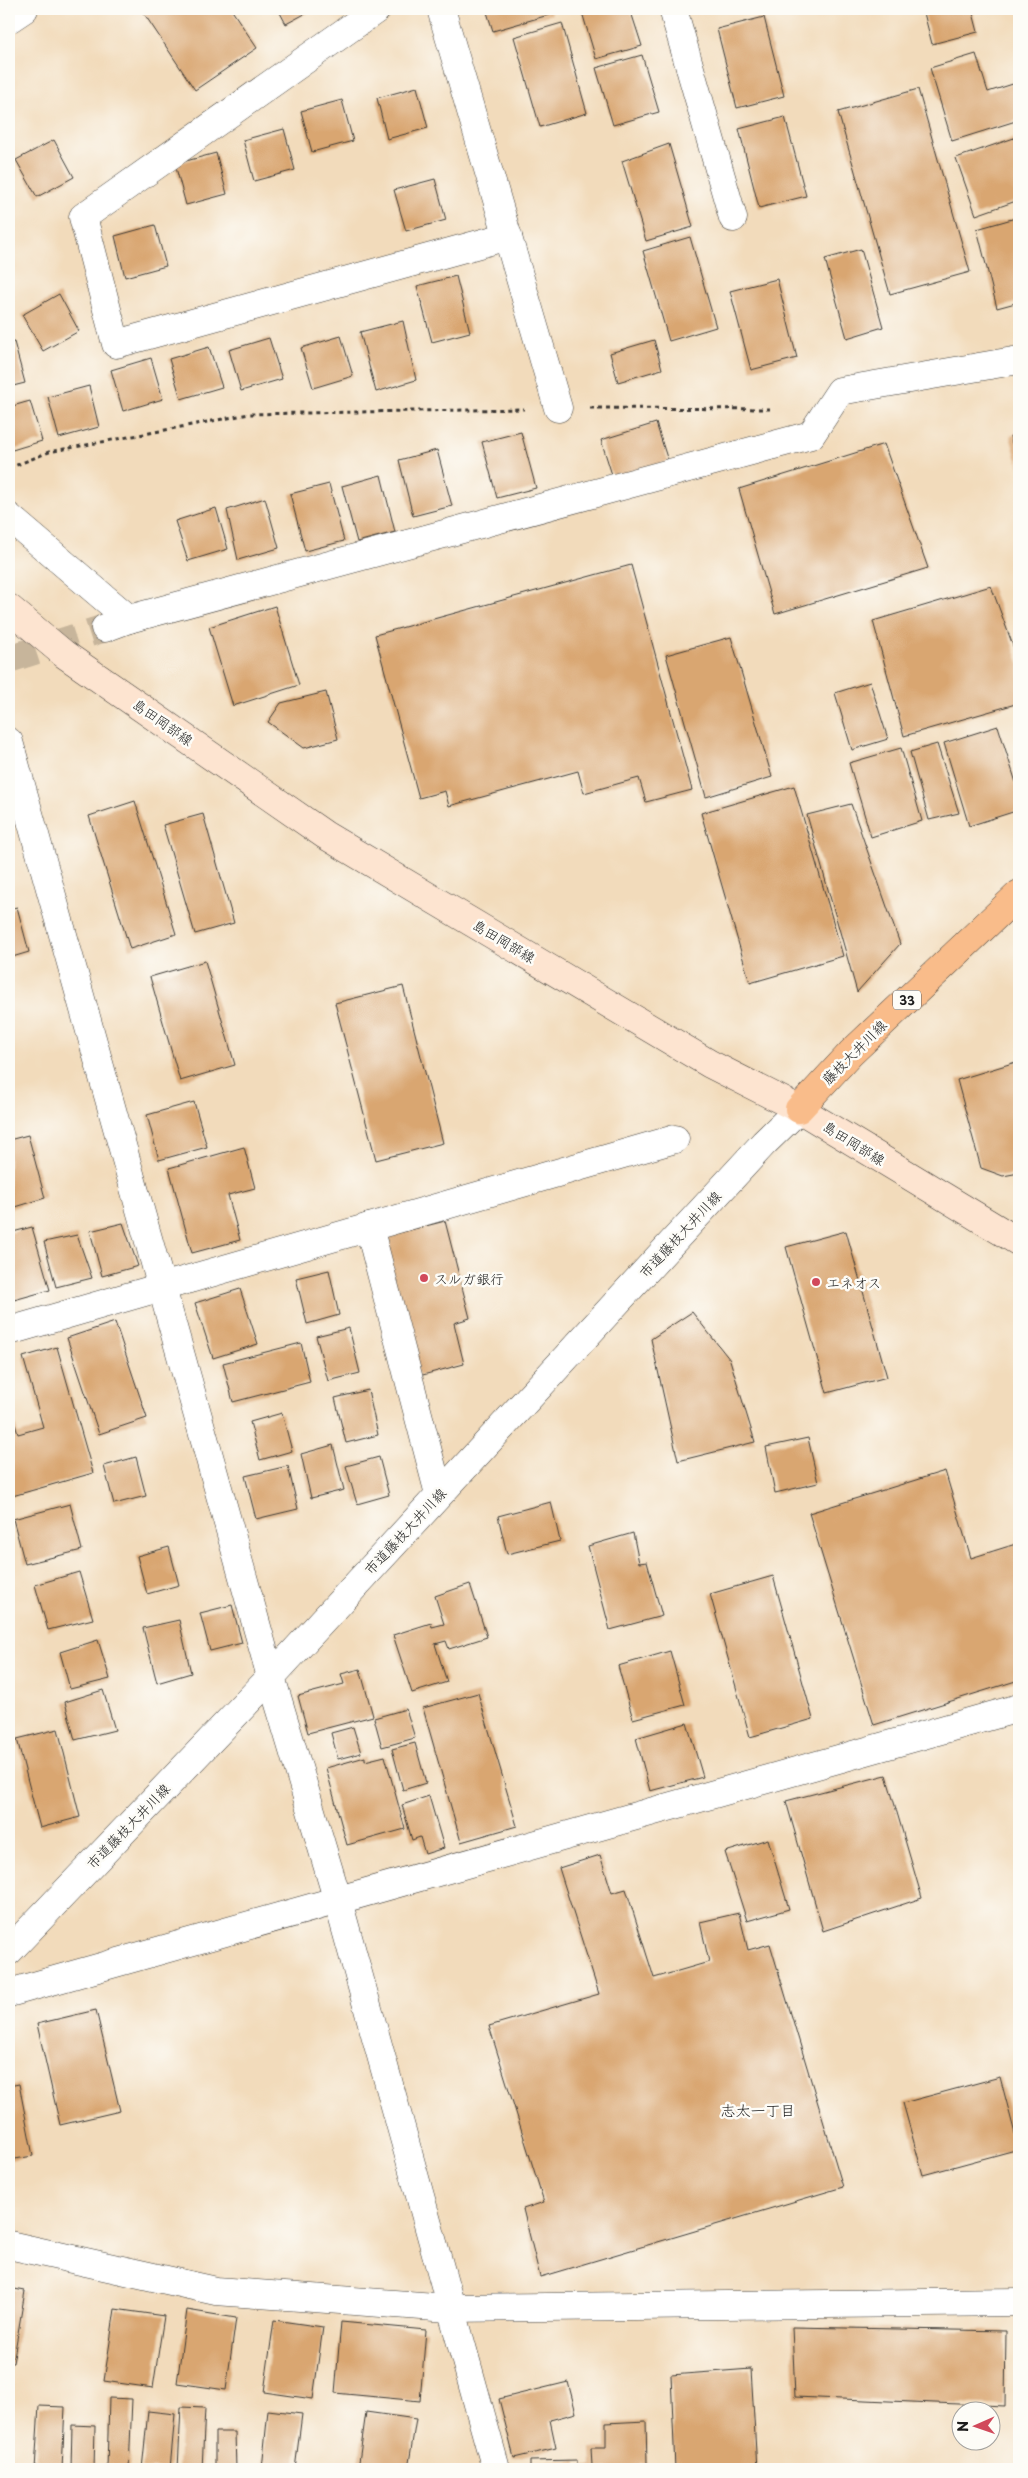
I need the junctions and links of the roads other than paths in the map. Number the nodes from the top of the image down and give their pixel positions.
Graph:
1 (24, 9) edge
2 (377, 9) edge
3 (441, 9) edge
4 (673, 9) edge
5 (9, 19) edge
6 (733, 218) dead end
7 (508, 236) junction
8 (1019, 360) edge
9 (558, 408) road end
10 (9, 517) edge
11 (9, 608) edge
12 (9, 742) edge
13 (1019, 894) edge
14 (799, 1109) junction
15 (675, 1139) dead end
16 (369, 1227) junction
17 (1019, 1242) edge
18 (162, 1287) junction
19 (9, 1331) edge
20 (439, 1494) junction
21 (271, 1677) junction
22 (1019, 1708) edge
23 (338, 1901) junction
24 (9, 1951) edge
25 (9, 1993) edge
26 (9, 2245) edge
27 (1019, 2302) edge
28 (450, 2308) junction
29 (496, 2469) edge

1 - 5 street
2 - 7 street
3 - 7 street
4 - 6 street
7 - 9 street
8 - 10 street
11 - 14 main road, 島田岡部線
12 - 18 street
13 - 14 main road, 藤枝大井川線 / 33
14 - 17 main road, 島田岡部線
14 - 20 street, 市道藤枝大井川線
15 - 16 street
16 - 18 street
16 - 20 street
18 - 19 street
18 - 21 street
20 - 21 street, 市道藤枝大井川線
21 - 23 street
21 - 24 street, 市道藤枝大井川線
22 - 23 street
23 - 25 street
23 - 28 street
26 - 28 street
27 - 28 street
28 - 29 street

